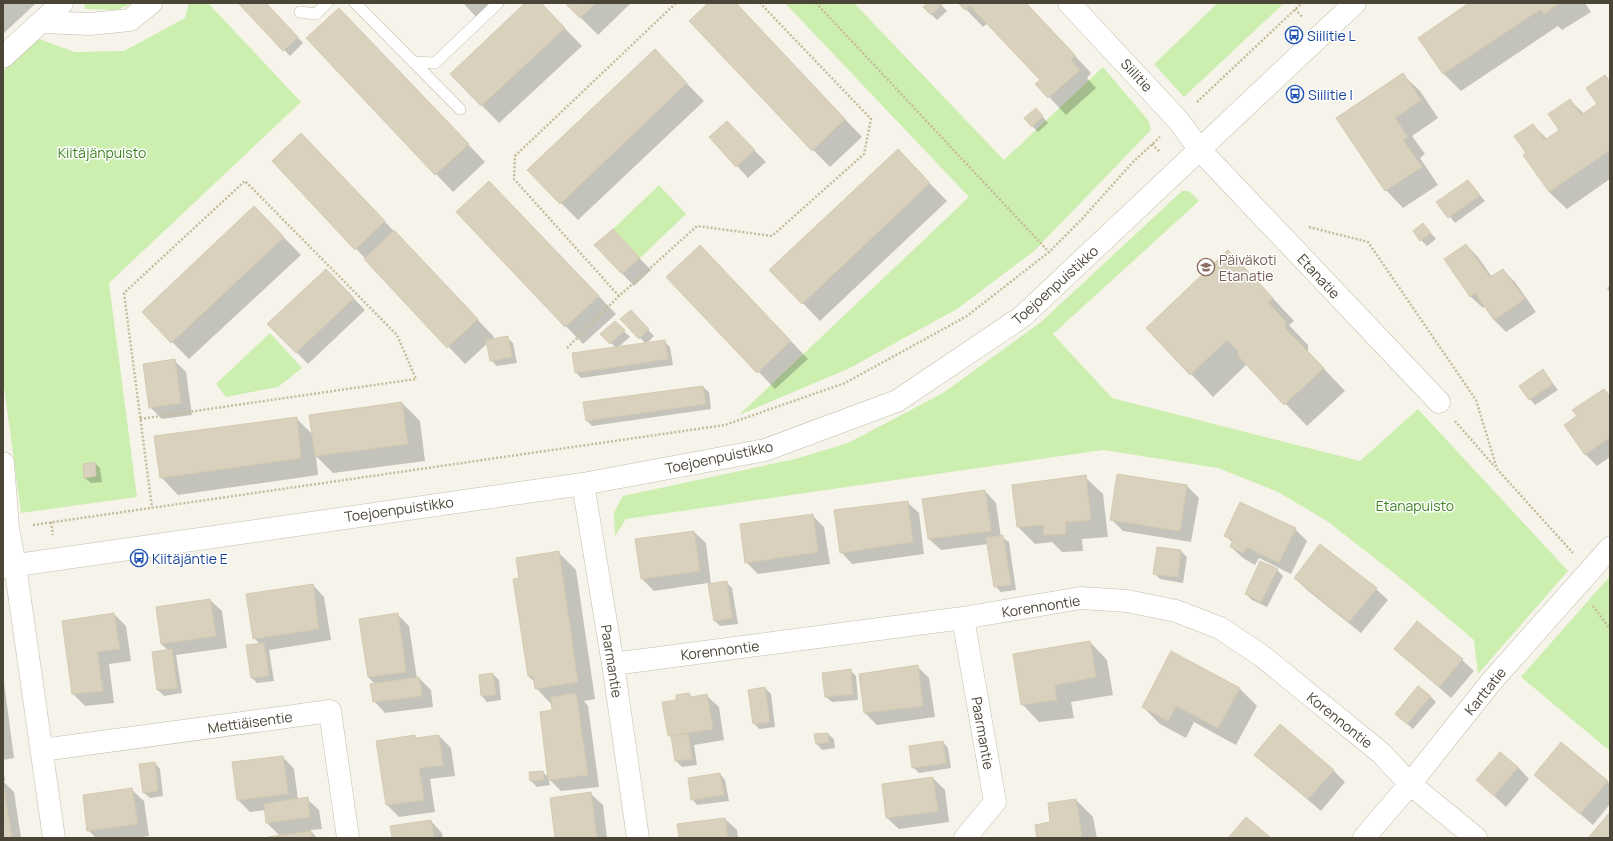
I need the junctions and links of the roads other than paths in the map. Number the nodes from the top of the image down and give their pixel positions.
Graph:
1 (62, 3) edge
2 (151, 3) edge
3 (327, 3) edge
4 (355, 3) edge
5 (498, 3) edge
6 (1069, 3) edge
7 (1355, 3) edge
8 (300, 12) dead end
9 (42, 22) junction
10 (3, 56) edge
11 (413, 62) junction
12 (460, 109) dead end
13 (1200, 150) junction
14 (1438, 402) road end
15 (3, 463) edge
16 (583, 484) junction
17 (1610, 548) edge
18 (9, 566) edge
19 (962, 618) junction
20 (614, 664) junction
21 (42, 750) junction
22 (1410, 784) junction
23 (54, 838) edge
24 (348, 838) edge
25 (638, 838) edge
26 (965, 838) edge
27 (1364, 838) edge
28 (1476, 838) edge

1 - 9 street
2 - 9 street
3 - 8 lane
4 - 11 lane
5 - 11 lane
6 - 13 street, Siilitie
7 - 13 street, Toejoenpuistikko
9 - 10 street
11 - 12 lane
13 - 14 street, Etanatie
13 - 16 street, Toejoenpuistikko
15 - 18 street
16 - 18 street, Toejoenpuistikko
16 - 20 street, Paarmantie
17 - 22 street, Karttatie
18 - 21 street
19 - 20 street, Korennontie
19 - 22 street, Korennontie
19 - 26 street, Paarmantie
20 - 25 street, Paarmantie
21 - 23 street
21 - 24 street, Mettiäisentie
22 - 27 street, Karttatie
22 - 28 street, Korennontie

